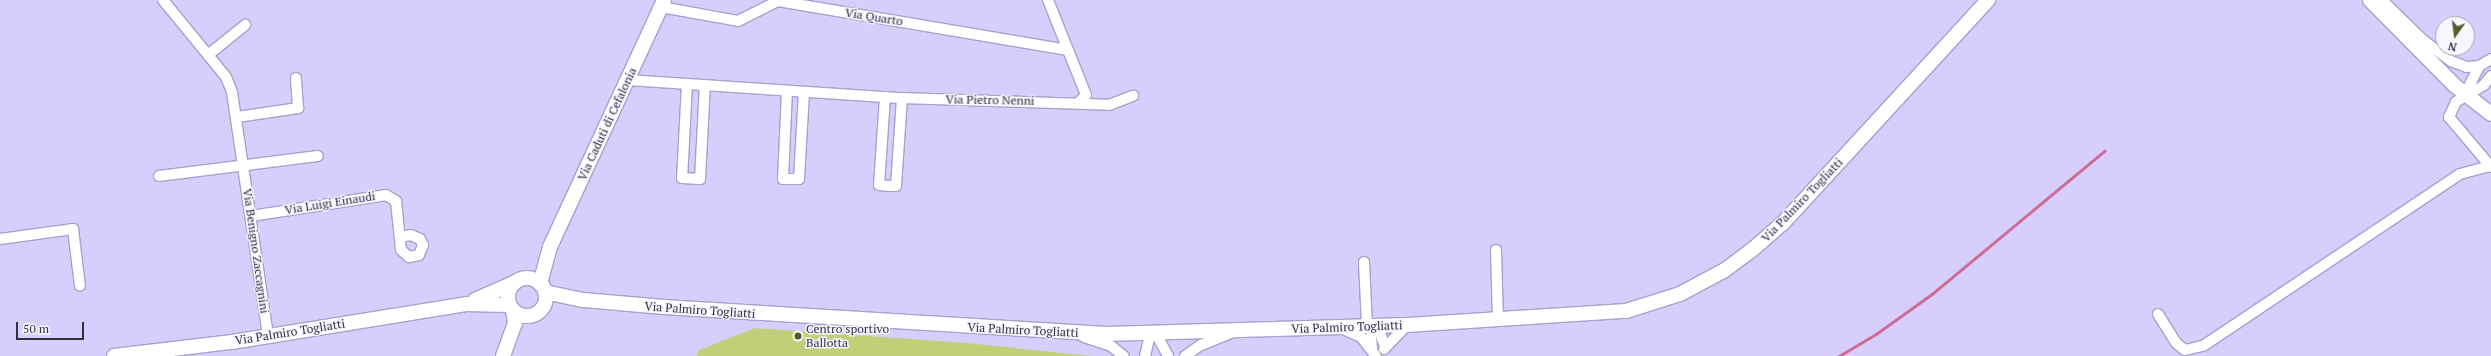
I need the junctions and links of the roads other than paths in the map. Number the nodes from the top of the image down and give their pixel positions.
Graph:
1 (163, 0) edge
2 (1048, 0) edge
3 (1988, 0) edge
4 (2370, 0) edge
5 (2382, 0) edge
6 (662, 4) edge
7 (245, 25) dead end
8 (1068, 50) junction
9 (208, 55) junction
10 (2491, 59) edge
11 (2479, 66) junction
12 (2491, 76) edge
13 (296, 78) dead end
14 (628, 80) junction
15 (687, 84) junction
16 (705, 85) junction
17 (787, 91) junction
18 (804, 92) junction
19 (2465, 94) junction
20 (1133, 96) dead end
21 (885, 97) junction
22 (902, 98) junction
23 (1079, 102) junction
24 (2491, 114) edge
25 (237, 117) junction
26 (318, 156) dead end
27 (244, 165) junction
28 (2490, 166) edge
29 (159, 176) dead end
30 (251, 216) junction
31 (400, 237) dead end
32 (0, 239) edge
33 (550, 247) junction
34 (1496, 250) dead end
35 (1364, 262) dead end
36 (520, 281) junction
37 (80, 286) dead end
38 (542, 288) junction
39 (584, 300) junction
40 (466, 304) junction
41 (511, 308) junction
42 (536, 313) junction
43 (2158, 314) dead end
44 (1498, 321) junction
45 (1407, 325) junction
46 (1372, 326) junction
47 (1339, 327) junction
48 (1244, 329) junction
49 (1070, 333) junction
50 (1153, 334) junction
51 (268, 336) junction
52 (1385, 346) junction
53 (506, 350) edge
54 (1374, 353) edge
55 (114, 356) edge
56 (1124, 356) edge
57 (1144, 356) edge
58 (1168, 356) edge
59 (1185, 356) edge
60 (1380, 356) edge

1 - 9 street, Via Benigno Zaccagnini
2 - 8 street
3 - 44 street, Via Palmiro Togliatti
4 - 19 street
5 - 11 street
6 - 8 street, Via Quarto
6 - 14 street, Via Caduti di Cefalonia
7 - 9 street
8 - 23 street
9 - 25 street, Via Benigno Zaccagnini
10 - 11 street
11 - 19 street
12 - 19 street
13 - 25 street
14 - 15 street, Via Pietro Nenni
14 - 33 street, Via Caduti di Cefalonia
15 - 16 street, Via Pietro Nenni
15 - 16 street
16 - 17 street, Via Pietro Nenni
17 - 18 street, Via Pietro Nenni
17 - 18 street
18 - 21 street, Via Pietro Nenni
19 - 24 street
19 - 28 street
20 - 23 street, Via Pietro Nenni
21 - 22 street, Via Pietro Nenni
21 - 22 street
22 - 23 street, Via Pietro Nenni
25 - 27 street, Via Benigno Zaccagnini
26 - 27 street
27 - 29 street
27 - 30 street, Via Benigno Zaccagnini
28 - 43 street
30 - 31 street, Via Luigi Einaudi
30 - 51 street, Via Benigno Zaccagnini
32 - 37 street
33 - 36 street, Via Caduti di Cefalonia
33 - 38 street, Via Caduti di Cefalonia
34 - 44 street
35 - 46 street
36 - 38 street, Via Palmiro Togliatti
36 - 40 street, Via Palmiro Togliatti
36 - 41 street
38 - 39 street, Via Palmiro Togliatti
38 - 42 street
39 - 42 street, Via Palmiro Togliatti
39 - 49 street, Via Palmiro Togliatti
40 - 41 street, Via Palmiro Togliatti
40 - 51 street, Via Palmiro Togliatti
41 - 42 street, Via Palmiro Togliatti
41 - 53 street
42 - 53 street
44 - 45 street, Via Palmiro Togliatti
45 - 46 street, Via Palmiro Togliatti
45 - 52 street
46 - 47 street, Via Palmiro Togliatti
46 - 52 street
46 - 54 street
47 - 48 street, Via Palmiro Togliatti
47 - 54 street
48 - 50 street, Via Palmiro Togliatti
48 - 59 street
49 - 50 street, Via Palmiro Togliatti
49 - 56 street
50 - 57 street
50 - 58 street
51 - 55 street, Via Palmiro Togliatti
52 - 60 street

